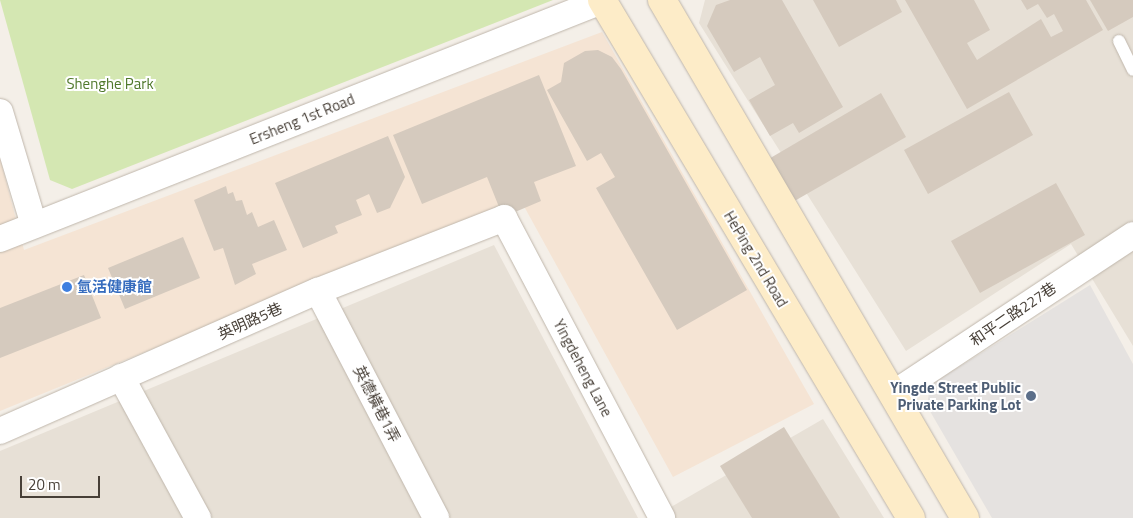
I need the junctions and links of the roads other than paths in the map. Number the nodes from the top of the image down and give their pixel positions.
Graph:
1 (603, 0) edge
2 (662, 0) edge
3 (1119, 41) dead end
4 (1133, 70) edge
5 (0, 112) edge
6 (504, 218) joint
7 (34, 225) junction
8 (1133, 235) edge
9 (0, 239) edge
10 (318, 291) junction
11 (121, 378) junction
12 (893, 394) junction
13 (0, 431) edge
14 (198, 518) edge
15 (436, 518) edge
16 (662, 518) edge
17 (911, 518) edge
18 (965, 518) edge

1 - 7 street, Ersheng 1st Road
1 - 17 street, HePing 2nd Road
2 - 12 street
3 - 4 lane
5 - 7 street
6 - 10 street, 英明路5巷
6 - 16 street, Yingdeheng Lane
7 - 9 street, Ersheng 1st Road
8 - 12 street, 和平二路227巷
10 - 11 street, 英明路5巷
10 - 15 street, 英德橫巷1弄
11 - 13 street, 英明路5巷
11 - 14 street
12 - 18 street

